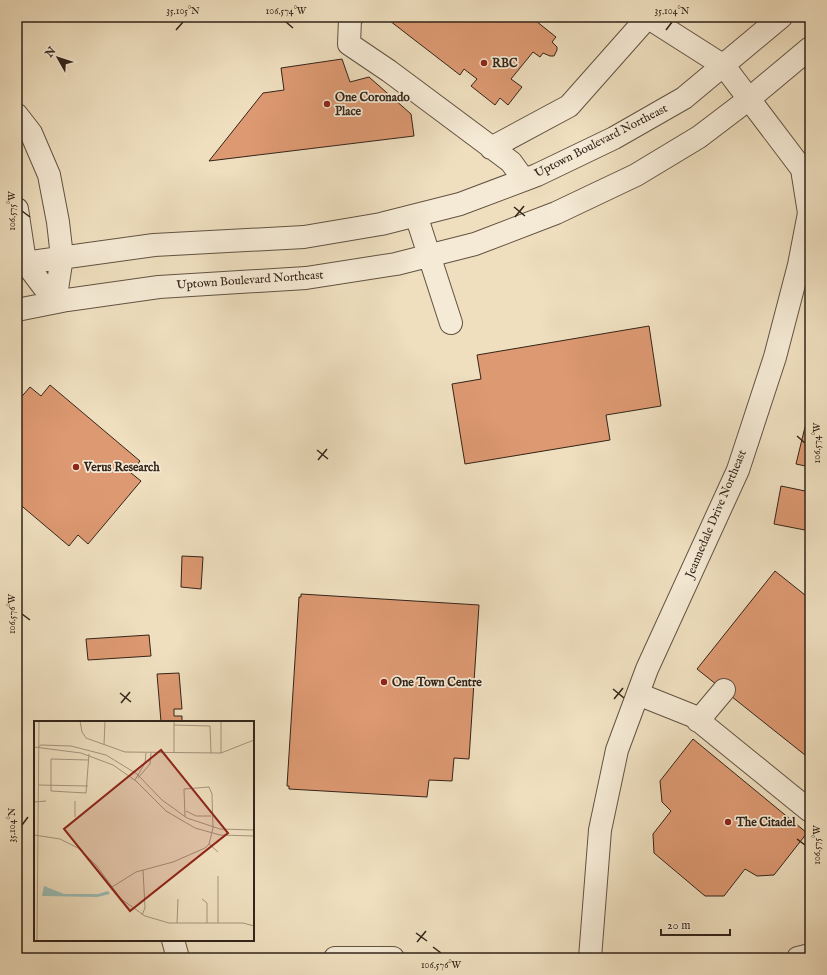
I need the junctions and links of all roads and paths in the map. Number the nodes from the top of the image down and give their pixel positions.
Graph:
1 (352, 17) edge
2 (647, 17) edge
3 (780, 17) edge
4 (810, 48) edge
5 (724, 66) junction
6 (749, 99) junction
7 (17, 115) edge
8 (491, 148) junction
9 (806, 168) edge
10 (524, 180) junction
11 (17, 209) edge
12 (416, 215) junction
13 (428, 255) junction
14 (62, 257) junction
15 (21, 263) edge
16 (54, 302) junction
17 (17, 310) edge
18 (451, 323) dead end
19 (724, 690) dead end
20 (638, 694) junction
21 (698, 721) junction
22 (810, 811) edge
23 (173, 941) edge
24 (810, 955) edge
25 (178, 958) edge
26 (336, 958) edge
27 (393, 958) edge
28 (590, 958) edge
29 (798, 958) edge

1 - 8 street
2 - 5 street
2 - 8 street
3 - 5 street, Uptown Boulevard Northeast
4 - 6 street, Uptown Boulevard Northeast
5 - 6 street, Jeannedale Drive Northeast
5 - 10 street, Uptown Boulevard Northeast
6 - 9 street, Jeannedale Drive Northeast
6 - 13 street, Uptown Boulevard Northeast
7 - 14 street
8 - 10 street
9 - 20 street, Jeannedale Drive Northeast
10 - 12 street, Uptown Boulevard Northeast
11 - 15 street
12 - 13 street
12 - 14 street, Uptown Boulevard Northeast
13 - 16 street, Uptown Boulevard Northeast
13 - 18 street
14 - 15 street, Uptown Boulevard Northeast
14 - 16 street
15 - 16 street
16 - 17 street, Uptown Boulevard Northeast
19 - 21 street
20 - 21 street
20 - 28 street, Jeannedale Drive Northeast
21 - 22 street
23 - 25 street
24 - 29 street
26 - 27 street

